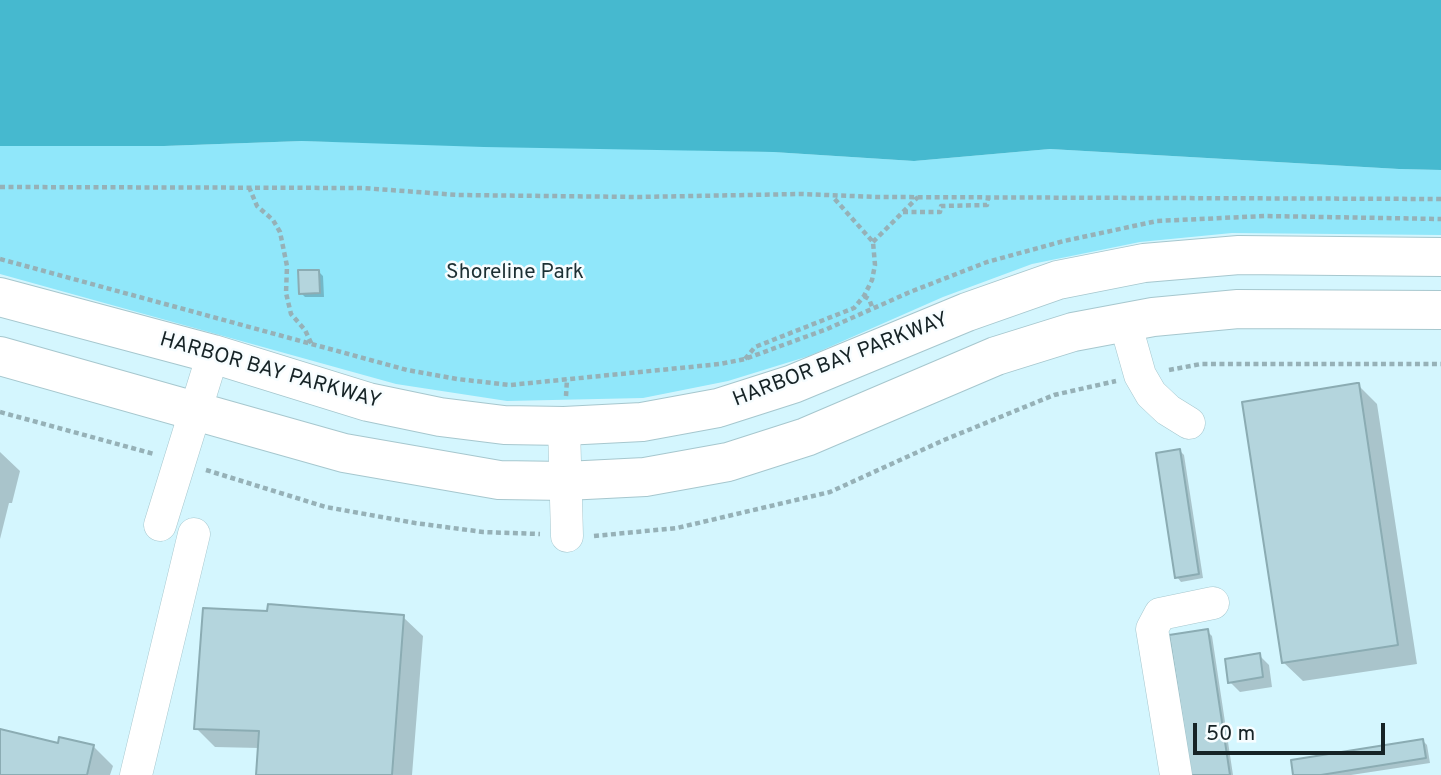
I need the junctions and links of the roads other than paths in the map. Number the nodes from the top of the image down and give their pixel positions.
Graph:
1 (1441, 257) edge
2 (0, 297) edge
3 (1441, 310) edge
4 (967, 312) junction
5 (1139, 319) junction
6 (213, 354) junction
7 (0, 356) edge
8 (195, 411) junction
9 (1189, 423) dead end
10 (564, 426) junction
11 (566, 481) junction
12 (160, 525) dead end
13 (194, 534) dead end
14 (567, 536) dead end
15 (1213, 603) dead end
16 (136, 775) edge
17 (1176, 775) edge

1 - 4 main road, HARBOR BAY PARKWAY
2 - 6 main road, HARBOR BAY PARKWAY
3 - 5 main road
4 - 5 main road
4 - 10 main road, HARBOR BAY PARKWAY
5 - 9 lane
5 - 11 main road
6 - 8 lane
6 - 10 main road, HARBOR BAY PARKWAY
7 - 8 main road
8 - 11 main road
8 - 12 lane
10 - 11 lane
11 - 14 lane
13 - 16 lane
15 - 17 lane

